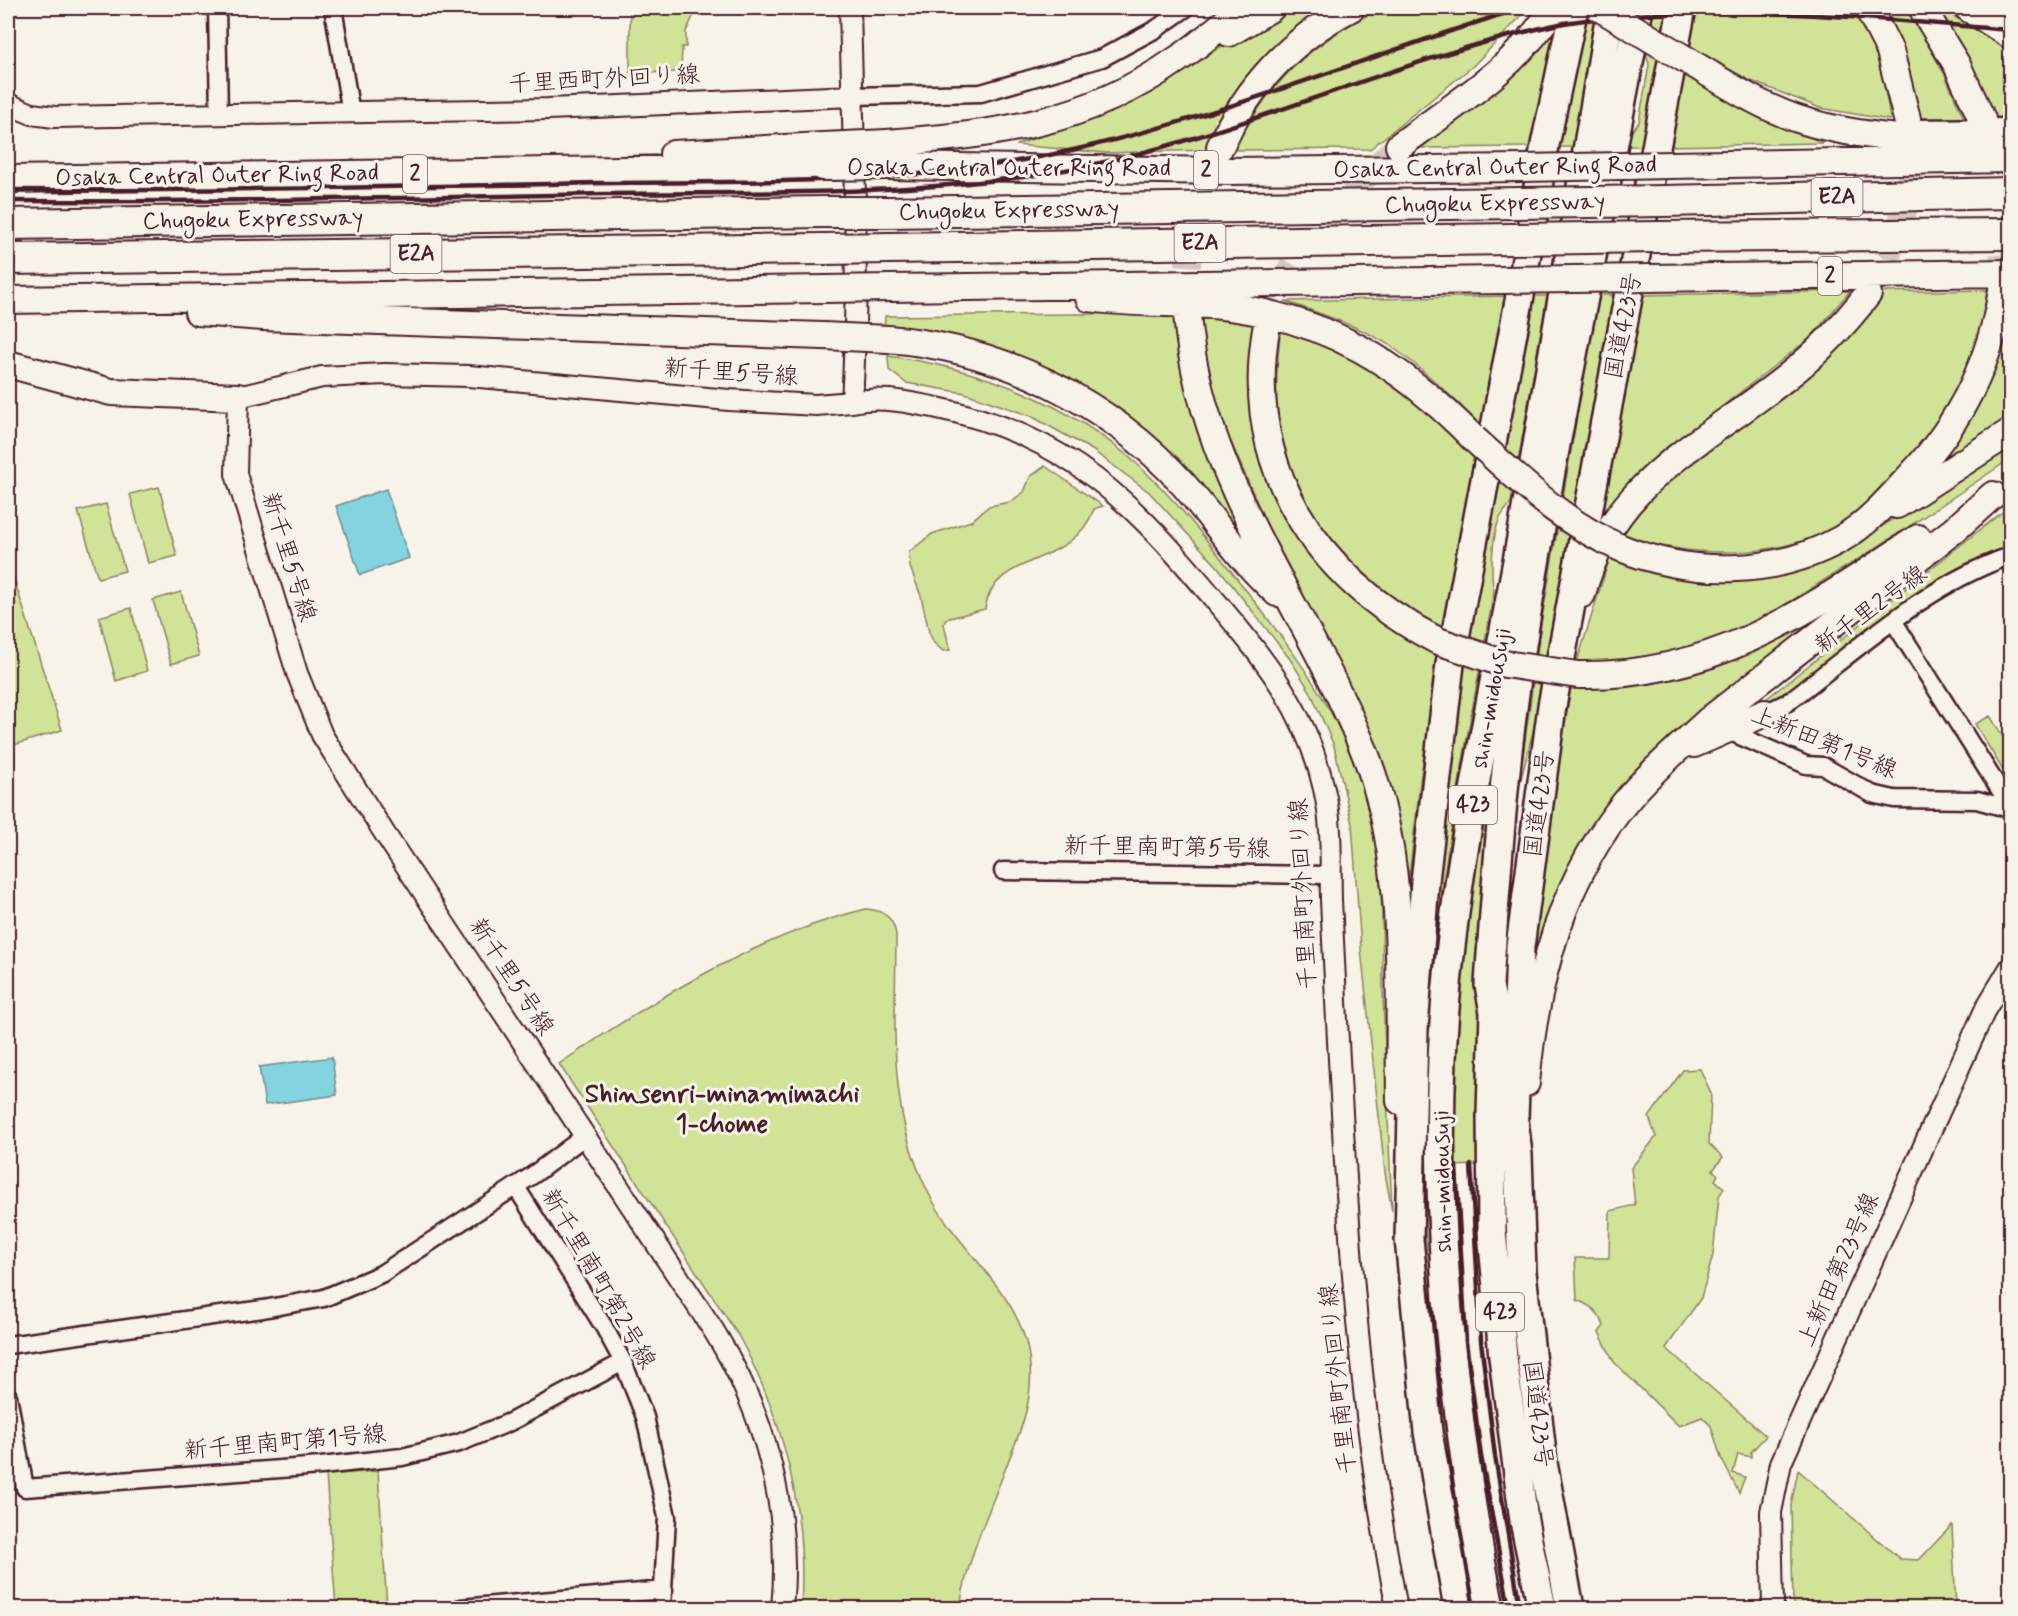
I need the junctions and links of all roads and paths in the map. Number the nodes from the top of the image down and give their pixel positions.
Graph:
1 (217, 8) edge
2 (333, 8) edge
3 (850, 8) edge
4 (1186, 8) edge
5 (1242, 8) edge
6 (1271, 8) edge
7 (1352, 8) edge
8 (1553, 8) edge
9 (1574, 8) edge
10 (1600, 8) edge
11 (1611, 8) edge
12 (1639, 8) edge
13 (1682, 8) edge
14 (1868, 8) edge
15 (1922, 8) edge
16 (1968, 8) edge
17 (2010, 35) edge
18 (1178, 59) junction
19 (853, 96) junction
20 (8, 104) edge
21 (351, 113) junction
22 (219, 114) junction
23 (1907, 119) tunnel mouth
24 (1982, 119) tunnel mouth
25 (2010, 127) edge
26 (1846, 130) junction
27 (2010, 144) edge
28 (1399, 146) tunnel mouth
29 (1221, 147) tunnel mouth
30 (887, 154) junction
31 (2010, 159) edge
32 (8, 178) edge
33 (2010, 193) edge
34 (8, 224) edge
35 (2010, 234) edge
36 (8, 259) edge
37 (2006, 282) edge
38 (1004, 286) junction
39 (1868, 294) tunnel mouth
40 (14, 300) edge
41 (1187, 314) tunnel mouth
42 (1267, 324) tunnel mouth
43 (8, 364) edge
44 (238, 397) junction
45 (852, 402) junction
46 (2010, 432) edge
47 (2002, 488) edge
48 (1840, 539) junction
49 (2010, 556) edge
50 (1894, 622) junction
51 (1309, 636) junction
52 (1562, 688) junction
53 (1766, 713) joint
54 (1726, 730) junction
55 (1662, 763) junction
56 (2010, 807) edge
57 (1003, 871) dead end
58 (1331, 875) junction
59 (2010, 968) edge
60 (1494, 1012) junction
61 (585, 1136) junction
62 (1518, 1155) junction
63 (516, 1187) junction
64 (1409, 1239) junction
65 (8, 1345) edge
66 (623, 1362) junction
67 (8, 1396) edge
68 (664, 1590) junction
69 (461, 1608) edge
70 (662, 1608) edge
71 (782, 1608) edge
72 (1397, 1608) edge
73 (1458, 1608) edge
74 (1490, 1608) edge
75 (1542, 1608) edge
76 (1570, 1608) edge
77 (1773, 1608) edge

1 - 22 street
2 - 21 street
3 - 19 street
4 - 19 street, 千里西町外回り線
5 - 18 main road
6 - 18 main road
7 - 29 main road
8 - 28 main road
9 - 64 highway, 423
10 - 26 main road, bridge
11 - 74 highway, shin-midousuji / 423
12 - 60 highway, shin-midousuji / 423
13 - 52 highway, 国道423号 / 423
14 - 23 main road
15 - 24 main road
16 - 17 main road
18 - 30 main road
19 - 21 street, 千里西町外回り線
19 - 45 street
20 - 22 street, 千里西町外回り線
21 - 22 street, 千里西町外回り線
25 - 26 street
26 - 27 main road
30 - 31 main road, Osaka Central Outer Ring Road / 2, bridge
30 - 32 main road, Osaka Central Outer Ring Road / 2, bridge
33 - 34 highway, Chugoku Expressway / E2A, bridge
35 - 36 highway, Chugoku Expressway / E2A, bridge
37 - 38 main road, 2, bridge
37 - 48 main road
38 - 40 main road, 2, bridge
38 - 48 main road, bridge
39 - 52 main road
40 - 51 main road, bridge
41 - 51 main road
42 - 52 main road, bridge
43 - 44 main road
44 - 45 street, 新千里5号線
44 - 61 street, 新千里5号線
45 - 58 street, 千里南町外回り線
46 - 48 main road
47 - 52 main road
47 - 55 main road
49 - 50 street, 新千里2号線
50 - 53 street, 新千里2号線
50 - 56 street
51 - 64 main road
52 - 60 highway
52 - 62 highway, 国道423号 / 423
53 - 54 main road
54 - 55 main road
54 - 56 street, 上新田第1号線
55 - 62 main road
57 - 58 street, 新千里南町第5号線
58 - 72 street, 千里南町外回り線
59 - 77 street, 上新田第23号線
60 - 75 highway, shin-midousuji / 423
61 - 63 street
61 - 71 street, 新千里5号線
62 - 76 highway, 国道423号 / 423
63 - 65 street
63 - 66 street, 新千里南町第2号線
64 - 73 highway, 423
66 - 67 street, 新千里南町第1号線
66 - 68 street, 新千里南町第2号線
68 - 69 street
68 - 70 street, 新千里南町第2号線

